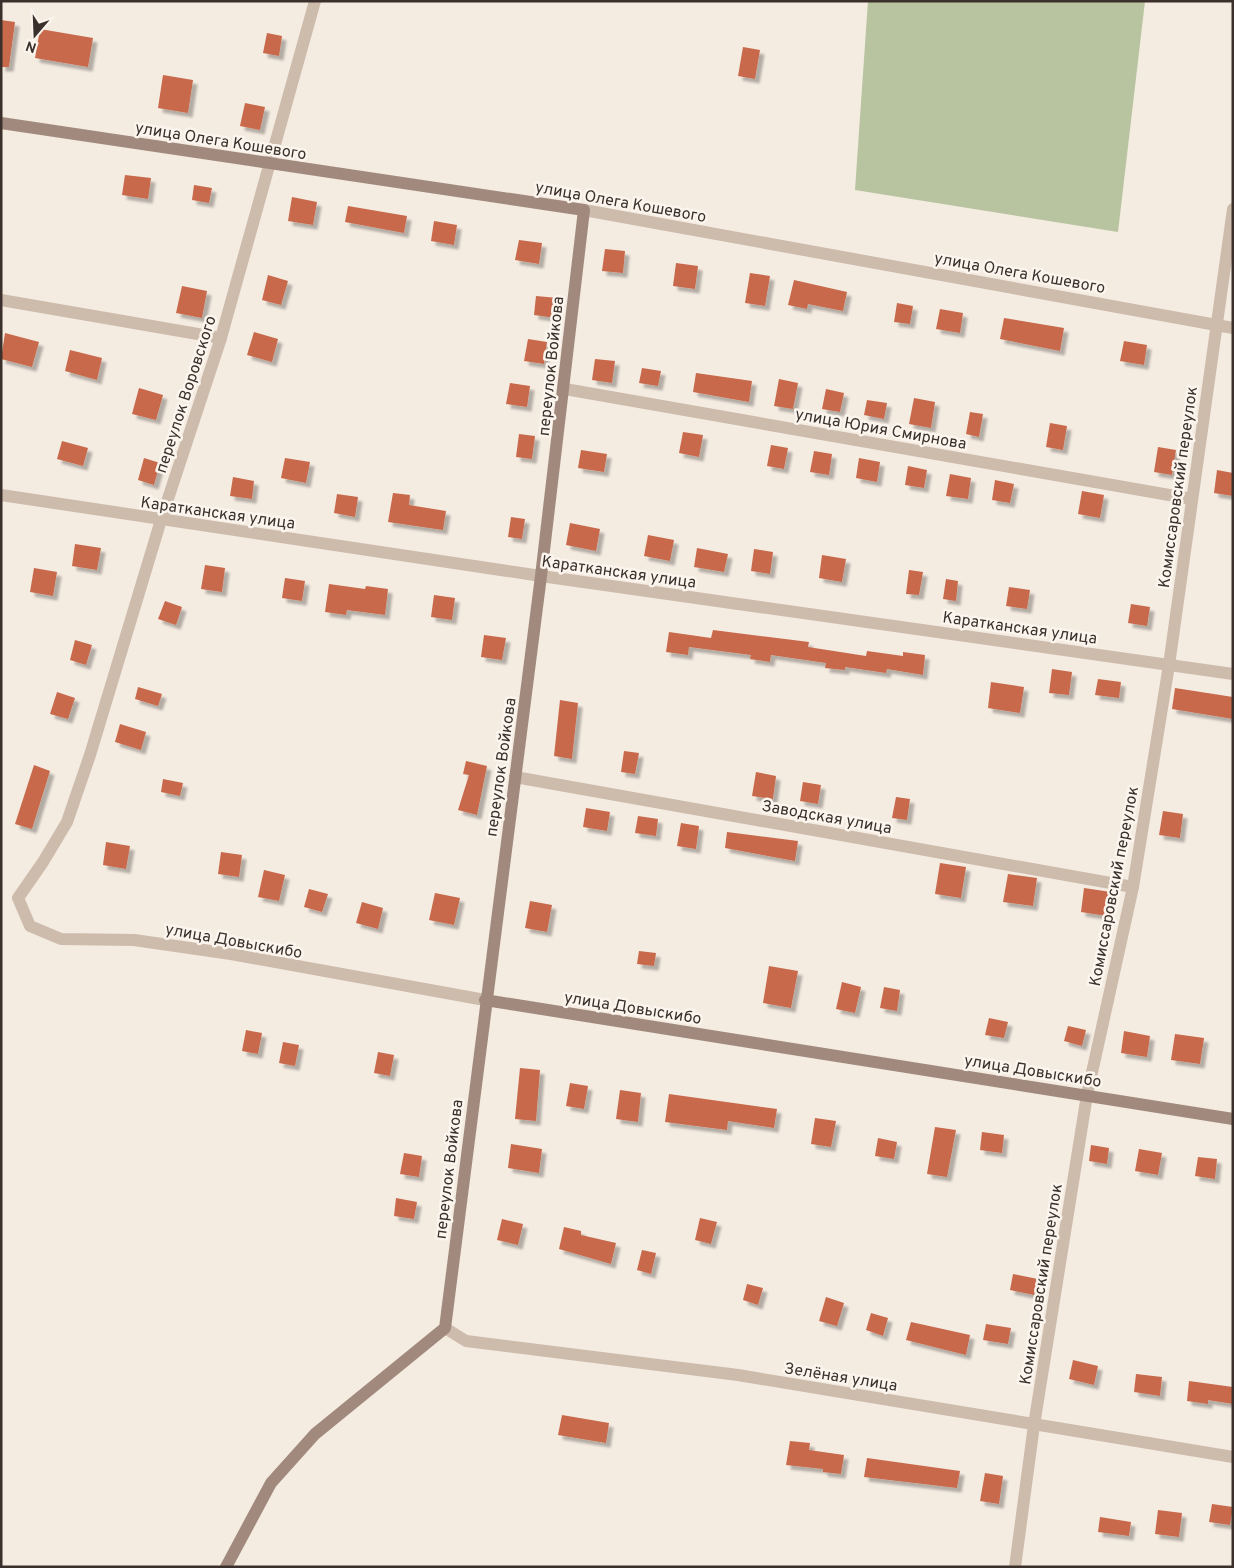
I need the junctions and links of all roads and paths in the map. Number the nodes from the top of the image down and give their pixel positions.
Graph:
1 (315, 1) edge
2 (1, 123) edge
3 (269, 164) junction
4 (1233, 209) edge
5 (584, 210) junction
6 (1, 300) edge
7 (1216, 324) junction
8 (1233, 328) edge
9 (221, 338) junction
10 (565, 389) junction
11 (1, 495) edge
12 (1192, 500) junction
13 (161, 520) junction
14 (542, 576) junction
15 (1169, 665) junction
16 (1233, 674) edge
17 (515, 777) junction
18 (1133, 887) junction
19 (30, 926) joint
20 (485, 1000) junction
21 (1087, 1095) junction
22 (1233, 1119) edge
23 (445, 1328) junction
24 (1034, 1425) junction
25 (1233, 1457) edge
26 (226, 1567) edge
27 (1015, 1567) edge

1 - 3 street, переулок Воровского
2 - 3 street, улица Олега Кошевого
3 - 5 street, улица Олега Кошевого
3 - 9 street, переулок Воровского
4 - 7 street, Комиссаровский переулок
5 - 7 street, улица Олега Кошевого
5 - 10 street, переулок Войкова
6 - 9 street
7 - 8 street, улица Олега Кошевого
7 - 12 street, Комиссаровский переулок
9 - 13 street, переулок Воровского
10 - 12 street, улица Юрия Смирнова
10 - 14 street, переулок Войкова
11 - 13 street, Каратканская улица
12 - 15 street, Комиссаровский переулок
13 - 14 street, Каратканская улица
13 - 19 street, переулок Воровского
14 - 15 street, Каратканская улица
14 - 17 street, переулок Войкова
15 - 16 street, Каратканская улица
15 - 18 street, Комиссаровский переулок
17 - 18 street, Заводская улица
17 - 20 street, переулок Войкова
18 - 21 street, Комиссаровский переулок
19 - 20 street, улица Довыскибо
20 - 21 street, улица Довыскибо
20 - 23 street, переулок Войкова
21 - 22 street, улица Довыскибо
21 - 24 street, Комиссаровский переулок
23 - 24 street, Зелёная улица
23 - 26 street
24 - 25 street, Зелёная улица
24 - 27 street, Комиссаровский переулок

